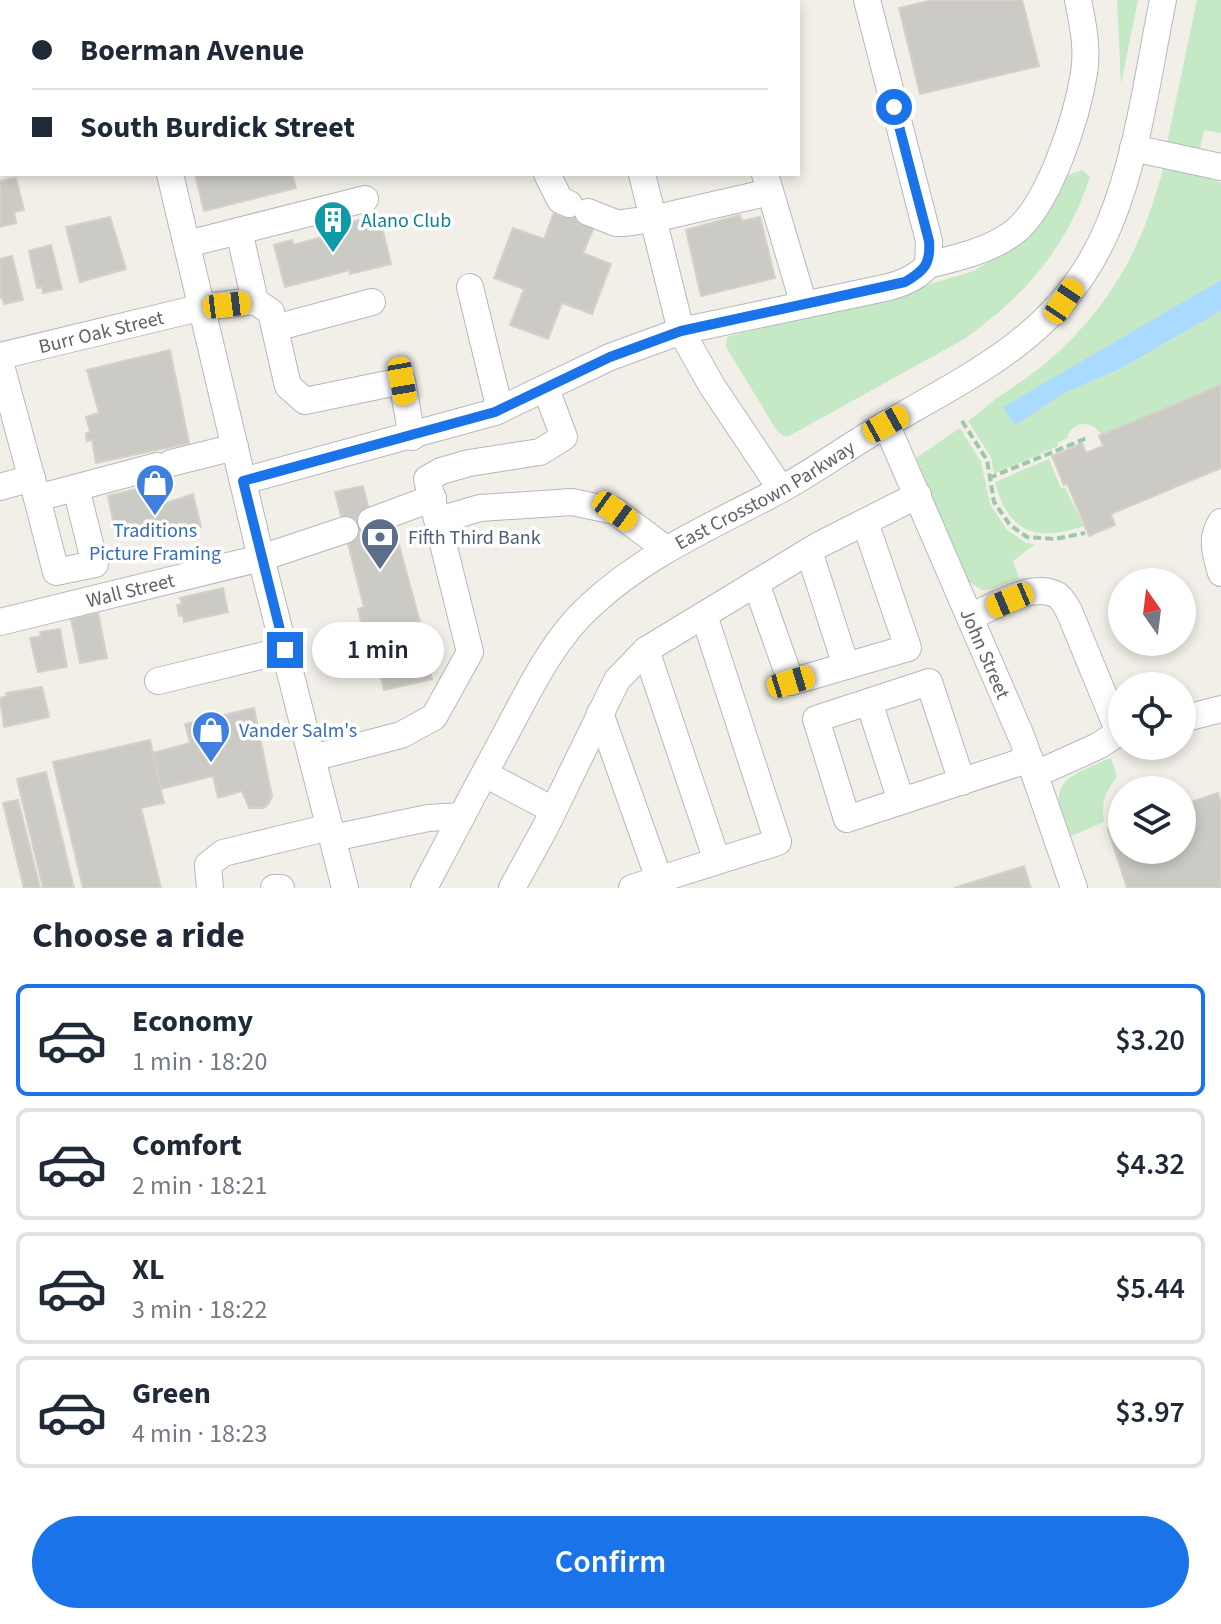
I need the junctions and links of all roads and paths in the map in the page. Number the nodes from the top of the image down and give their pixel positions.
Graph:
1 (867, 0) edge
2 (1078, 0) edge
3 (1163, 0) edge
4 (1133, 148) junction
5 (1221, 167) edge
6 (170, 176) edge
7 (548, 176) edge
8 (642, 176) edge
9 (768, 183) edge
10 (365, 199) dead end
11 (653, 219) junction
12 (239, 231) junction
13 (187, 244) junction
14 (928, 265) junction
15 (470, 287) dead end
16 (255, 301) junction
17 (372, 302) dead end
18 (804, 305) junction
19 (203, 307) junction
20 (275, 328) junction
21 (681, 331) junction
22 (0, 359) edge
23 (546, 389) junction
24 (500, 410) junction
25 (962, 421) dead end
26 (886, 424) junction
27 (9, 426) edge
28 (412, 437) junction
29 (1087, 438) dead end
30 (235, 447) junction
31 (989, 478) junction
32 (243, 481) junction
33 (0, 487) edge
34 (34, 488) junction
35 (76, 488) junction
36 (781, 489) junction
37 (918, 495) junction
38 (436, 509) junction
39 (371, 521) dead end
40 (865, 522) junction
41 (1221, 522) edge
42 (345, 530) dead end
43 (1085, 533) dead end
44 (666, 549) junction
45 (809, 551) junction
46 (261, 558) junction
47 (1221, 573) edge
48 (756, 583) junction
49 (704, 615) junction
50 (970, 617) junction
51 (0, 622) edge
52 (285, 650) junction
53 (646, 650) junction
54 (846, 666) junction
55 (158, 681) dead end
56 (869, 702) junction
57 (1108, 706) edge
58 (1221, 709) edge
59 (600, 713) junction
60 (1196, 715) edge
61 (1108, 740) edge
62 (312, 758) junction
63 (1033, 767) junction
64 (485, 774) junction
65 (962, 782) junction
66 (901, 801) junction
67 (553, 810) junction
68 (462, 816) junction
69 (331, 832) junction
70 (717, 861) junction
71 (659, 879) junction
72 (210, 888) edge
73 (274, 888) edge
74 (281, 888) edge
75 (345, 888) edge
76 (424, 888) edge
77 (512, 888) edge
78 (632, 888) edge
79 (1074, 888) edge

1 - 14 street
2 - 14 street
3 - 4 street, East Crosstown Parkway
4 - 5 street
4 - 26 street, East Crosstown Parkway
6 - 13 street
7 - 11 street
8 - 11 street
9 - 11 street
9 - 18 street
10 - 12 street
11 - 21 street
12 - 13 street
12 - 16 street
13 - 19 street
14 - 18 street
15 - 24 street
16 - 19 street, Burr Oak Street
16 - 20 street
17 - 20 street
18 - 21 street
19 - 22 street, Burr Oak Street
19 - 30 street
20 - 28 street
21 - 23 street
21 - 36 street
22 - 27 street
23 - 24 street
23 - 38 street
24 - 28 street
25 - 31 path
26 - 36 street, East Crosstown Parkway
26 - 37 street, John Street
27 - 34 street
28 - 32 street
29 - 31 path
30 - 32 street
30 - 35 street
31 - 43 path
32 - 46 street
33 - 34 street
34 - 35 street
34 - 35 street
36 - 44 street, East Crosstown Parkway
37 - 40 street
37 - 50 street, John Street
38 - 39 street
38 - 44 street
38 - 62 street
40 - 45 street
40 - 54 street
41 - 47 street
42 - 46 street, Wall Street
44 - 64 street, East Crosstown Parkway
45 - 48 street
45 - 54 street
46 - 51 street, Wall Street
46 - 52 street
48 - 49 street
48 - 54 street
49 - 53 street
49 - 70 street
50 - 57 street
50 - 63 street, John Street
52 - 55 street
52 - 62 street
53 - 59 street
53 - 70 street
56 - 65 street
56 - 66 street
56 - 66 street
58 - 60 street
59 - 67 street
59 - 71 street
61 - 63 street
62 - 69 street
63 - 65 street
63 - 79 street, John Street
64 - 67 street
64 - 68 street, East Crosstown Parkway
65 - 66 street
67 - 77 street
68 - 69 street
68 - 76 street, East Crosstown Parkway
69 - 72 street
69 - 75 street
70 - 71 street
71 - 78 street
73 - 74 street

